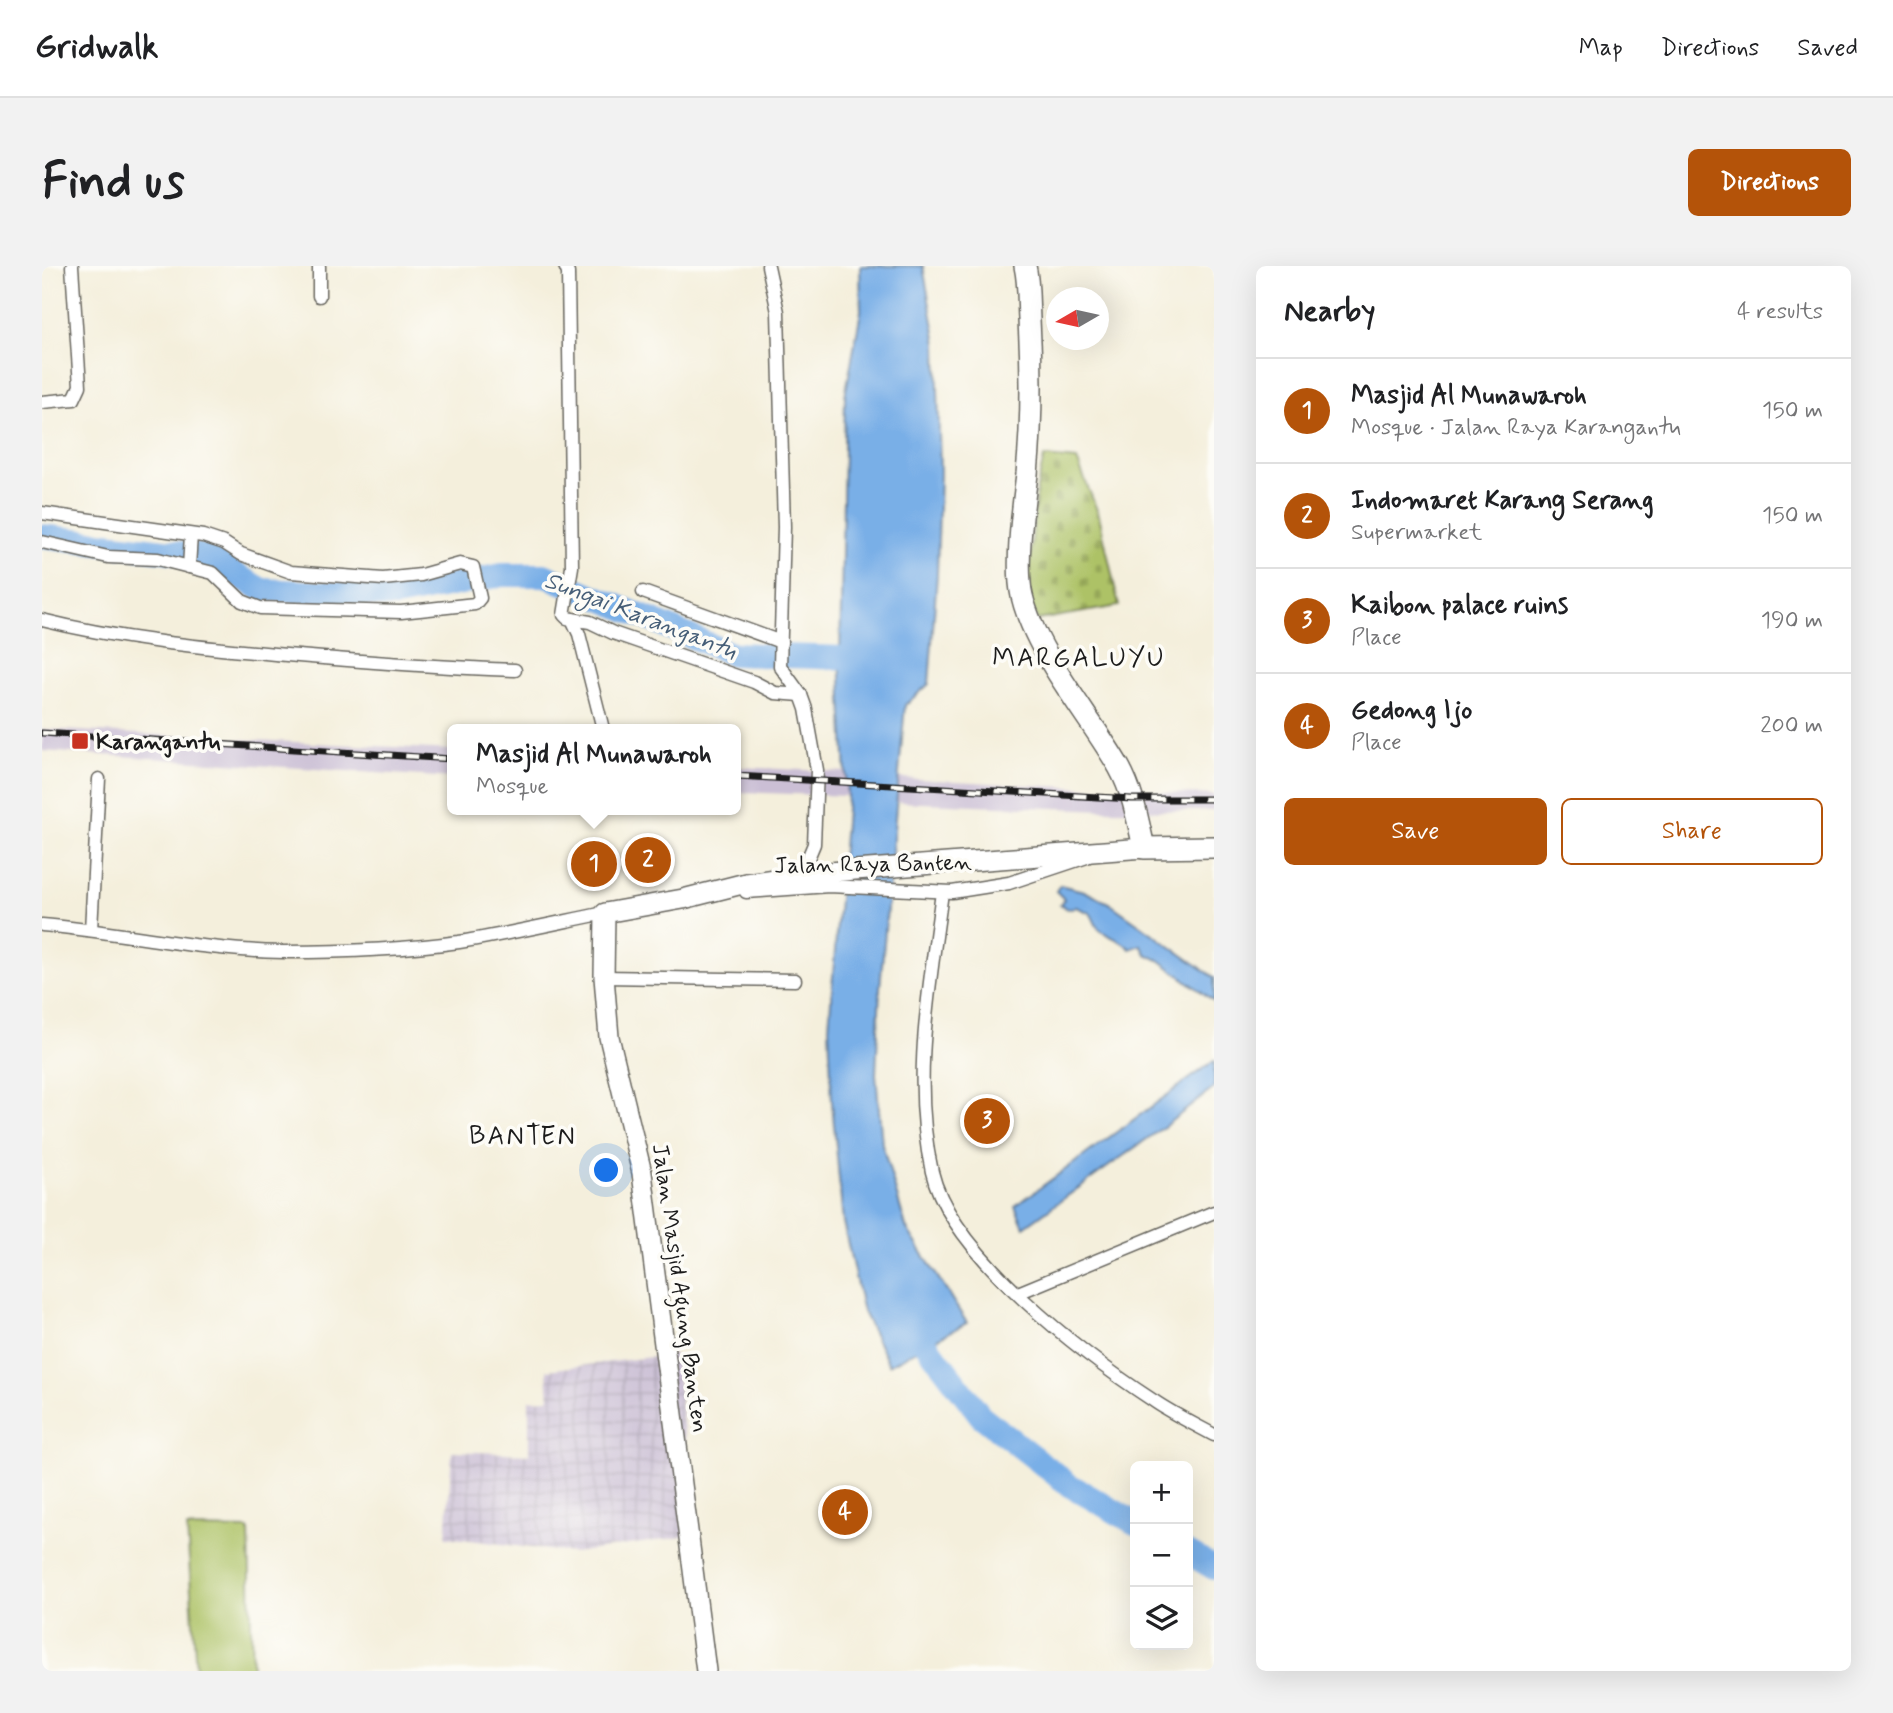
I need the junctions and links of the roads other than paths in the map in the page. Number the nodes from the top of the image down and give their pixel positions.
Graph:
1 (72, 266) edge
2 (319, 266) edge
3 (565, 266) edge
4 (768, 266) edge
5 (1025, 266) edge
6 (319, 296) dead end
7 (42, 401) edge
8 (42, 513) edge
9 (191, 538) junction
10 (42, 542) edge
11 (189, 563) junction
12 (643, 592) dead end
13 (572, 619) junction
14 (42, 620) edge
15 (781, 644) junction
16 (515, 670) dead end
17 (801, 695) junction
18 (602, 724) edge
19 (99, 779) dead end
20 (1214, 847) edge
21 (1144, 848) junction
22 (1101, 851) junction
23 (801, 875) junction
24 (830, 879) junction
25 (942, 892) junction
26 (683, 898) junction
27 (604, 913) junction
28 (42, 925) edge
29 (91, 930) junction
30 (604, 977) junction
31 (795, 979) dead end
32 (1214, 1212) edge
33 (1018, 1293) junction
34 (1214, 1435) edge
35 (706, 1671) edge

1 - 7 street
2 - 6 street
3 - 13 street
4 - 15 street
5 - 21 main road
8 - 9 street
9 - 11 street
9 - 11 street
10 - 11 street
12 - 15 street
13 - 17 street
13 - 18 street
14 - 16 street
15 - 17 street
17 - 23 street
19 - 29 street
20 - 21 main road, Jalan Raya Banten
21 - 22 main road, Jalan Raya Banten
22 - 24 main road, Jalan Raya Banten
22 - 25 street, Jalan Raya Banten
23 - 24 main road, Jalan Raya Banten
23 - 26 main road, Jalan Raya Banten
24 - 25 street, Jalan Raya Banten
24 - 26 street, Jalan Raya Banten
25 - 33 street
26 - 27 main road, Jalan Raya Banten
27 - 29 street
27 - 30 main road, Jalan Masjid Agung Banten
28 - 29 street
30 - 31 street
30 - 35 main road, Jalan Masjid Agung Banten
32 - 33 street
33 - 34 street

